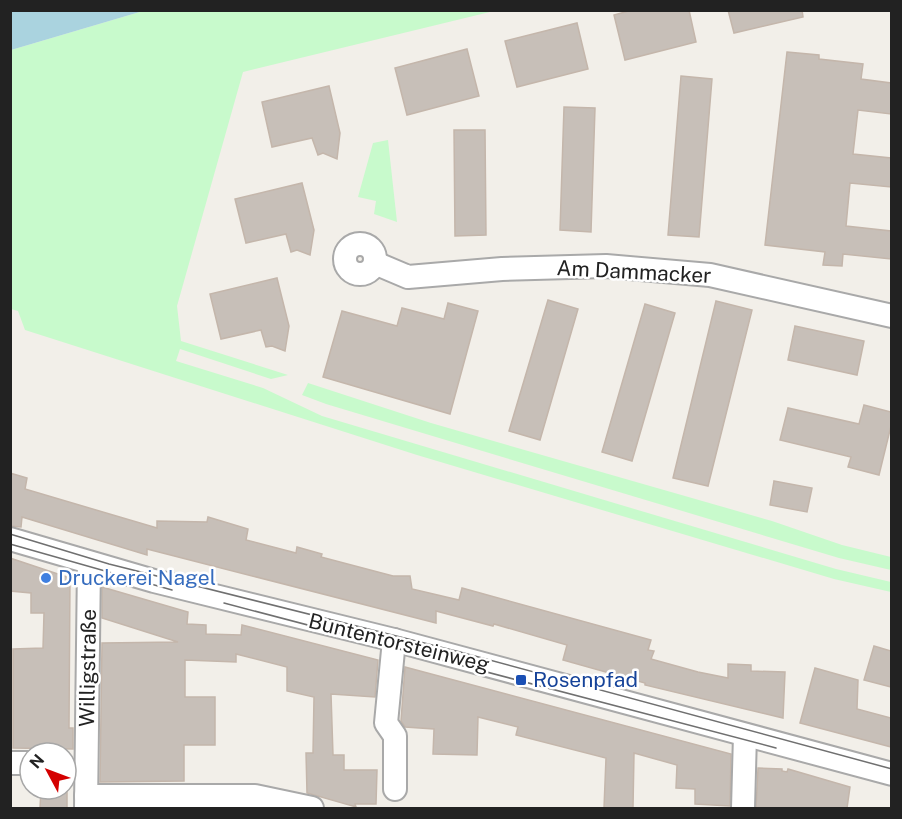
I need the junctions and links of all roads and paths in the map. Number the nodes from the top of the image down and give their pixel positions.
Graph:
1 (375, 263) dead end
2 (891, 316) edge
3 (10, 539) edge
4 (89, 563) junction
5 (394, 640) junction
6 (745, 735) junction
7 (77, 741) edge
8 (78, 771) edge
9 (891, 774) edge
10 (395, 789) dead end
11 (86, 802) edge
12 (255, 802) edge
13 (312, 808) edge
14 (743, 808) edge

1 - 2 street, Am Dammacker
3 - 4 street, Buntentorsteinweg
4 - 5 street, Buntentorsteinweg
4 - 7 street, Willigstraße
5 - 6 street, Buntentorsteinweg
5 - 10 street
6 - 9 street, Buntentorsteinweg
6 - 14 street
8 - 11 street, Willigstraße
11 - 12 street
12 - 13 street

